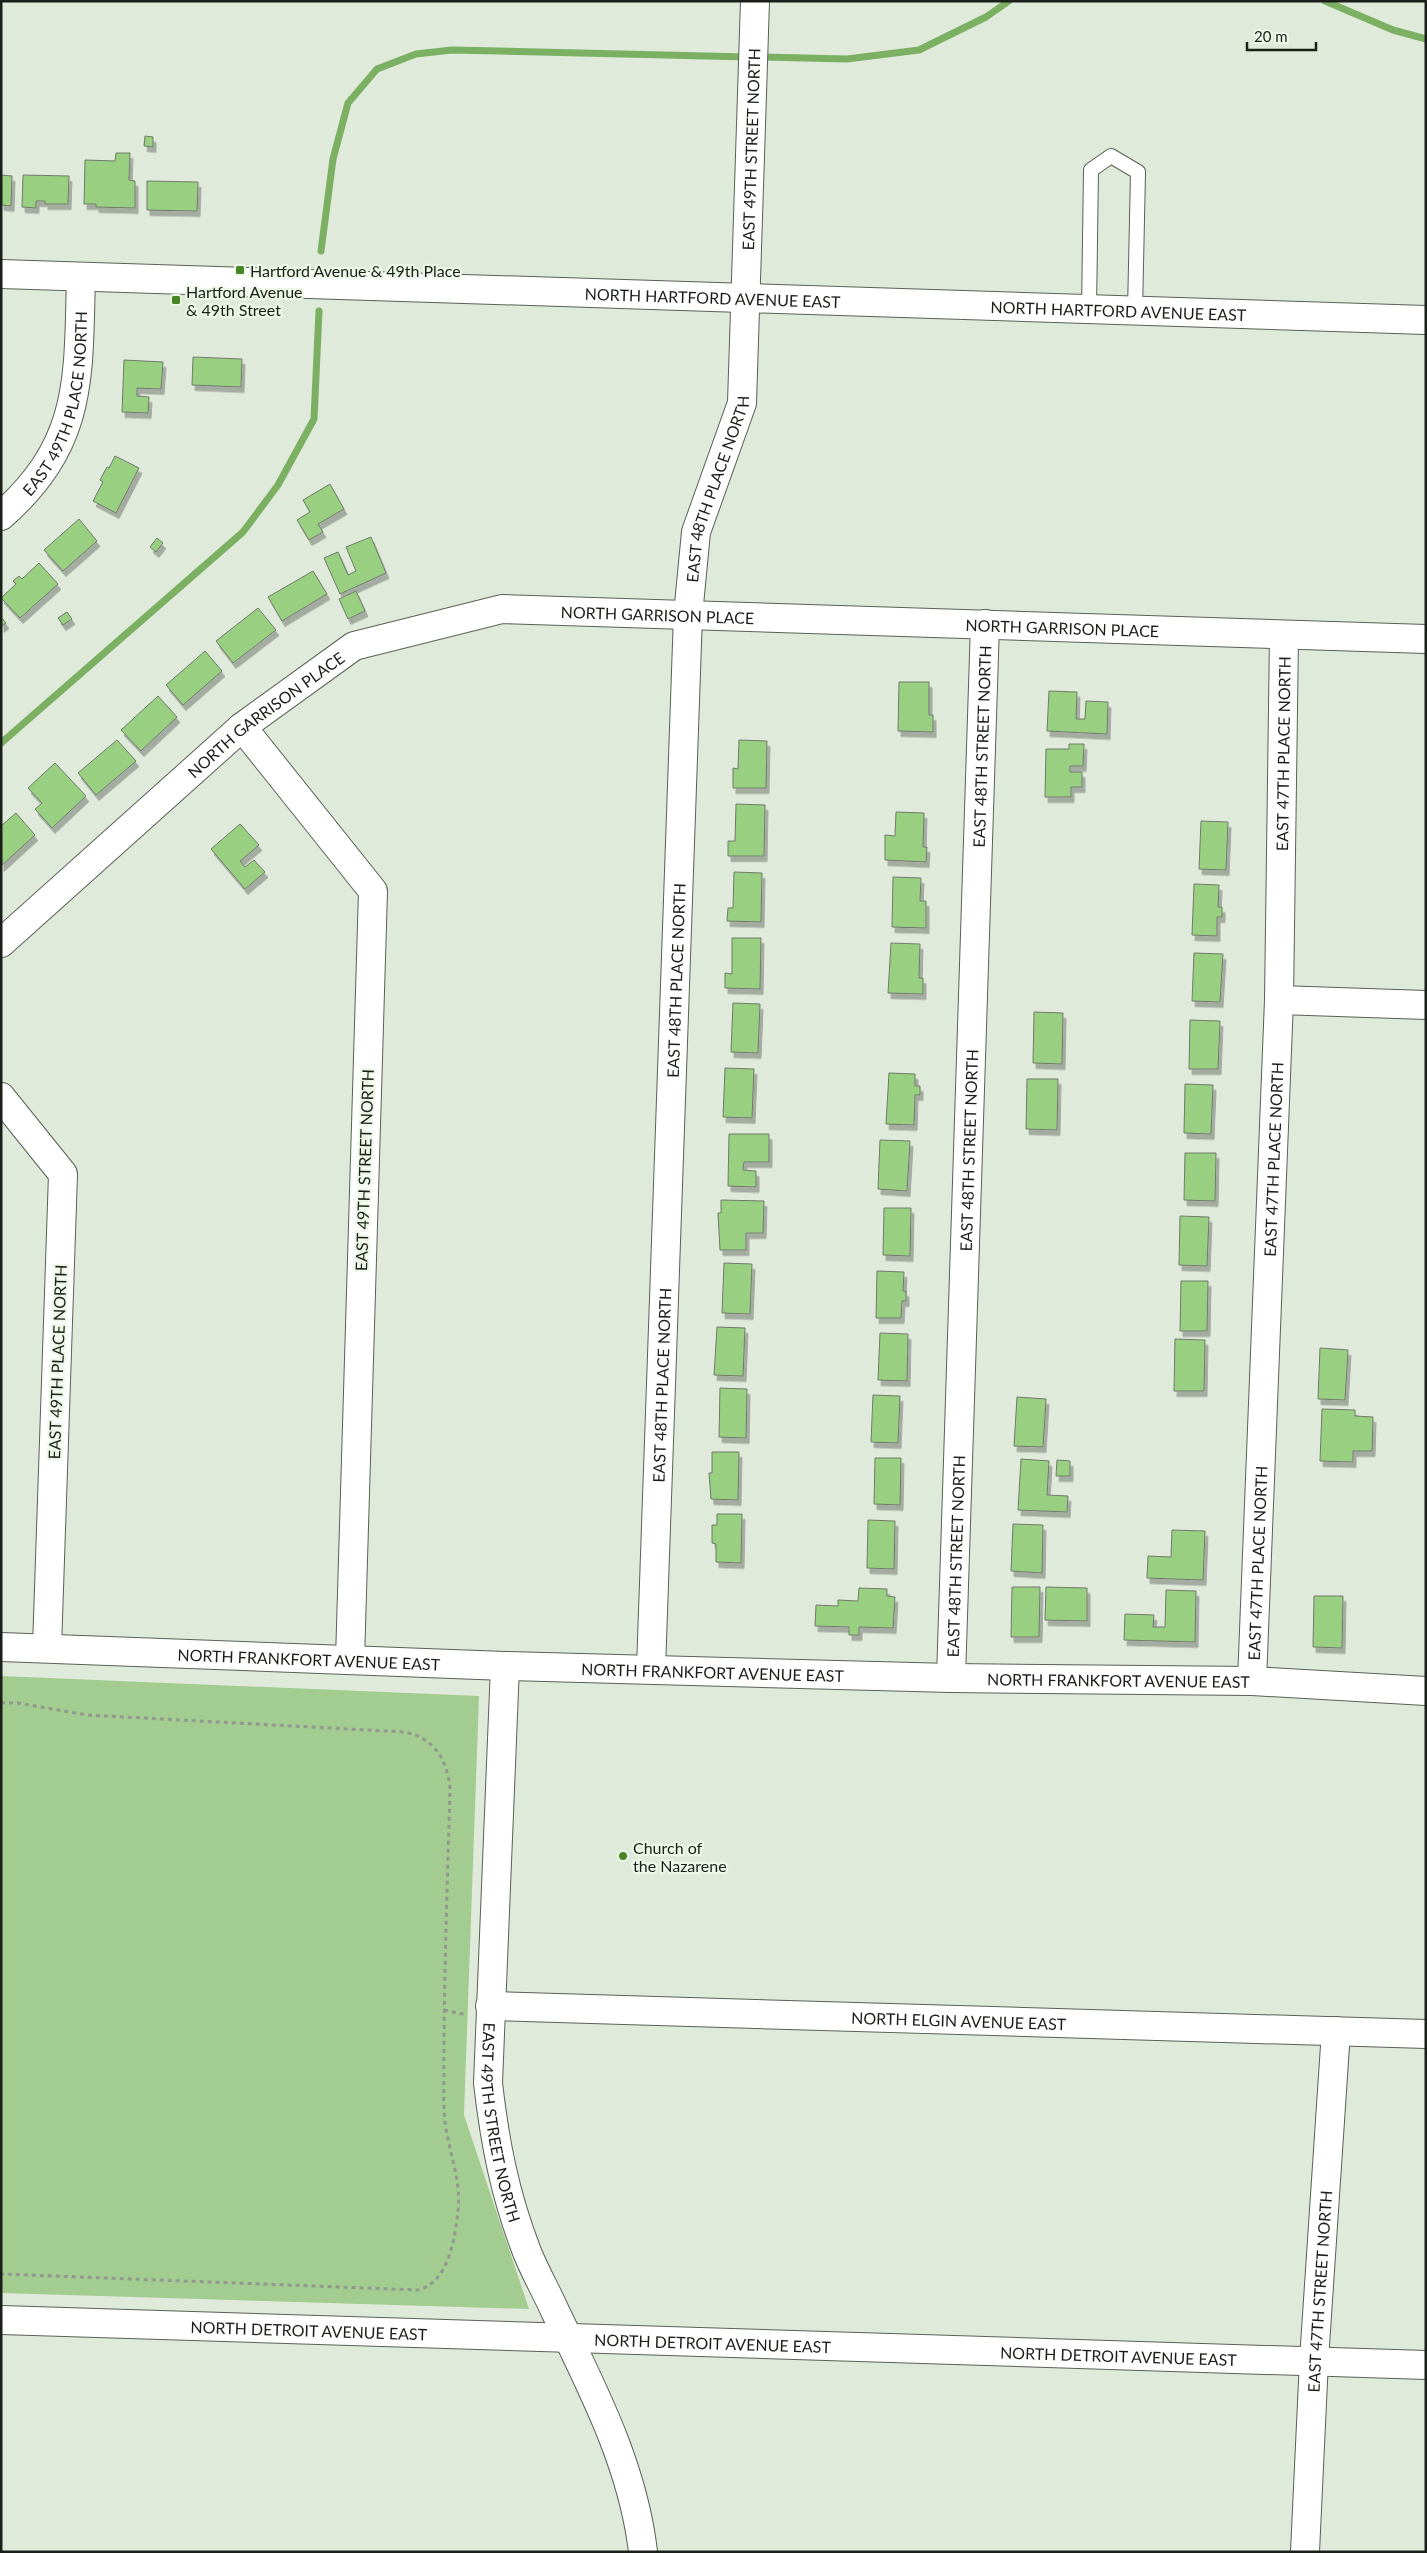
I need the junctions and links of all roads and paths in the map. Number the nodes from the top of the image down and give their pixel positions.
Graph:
1 (755, 1) edge
2 (1, 274) edge
3 (81, 276) junction
4 (746, 299) junction
5 (1089, 310) junction
6 (1135, 312) junction
7 (1426, 320) edge
8 (1, 516) edge
9 (688, 615) junction
10 (985, 624) junction
11 (1284, 635) junction
12 (1426, 640) edge
13 (242, 727) junction
14 (1, 943) edge
15 (1278, 1000) junction
16 (1426, 1005) edge
17 (1, 1097) edge
18 (1, 1647) edge
19 (47, 1648) junction
20 (350, 1660) junction
21 (505, 1666) junction
22 (651, 1669) junction
23 (951, 1678) junction
24 (1252, 1681) junction
25 (1426, 1691) edge
26 (1, 1703) edge
27 (490, 2006) junction
28 (1336, 2031) junction
29 (1426, 2034) edge
30 (1, 2274) edge
31 (1, 2320) edge
32 (568, 2339) junction
33 (1314, 2360) junction
34 (1426, 2365) edge
35 (643, 2552) edge
36 (1305, 2552) edge

1 - 4 street, EAST 49TH STREET NORTH
2 - 3 street, NORTH HARTFORD AVENUE EAST
3 - 4 street, NORTH HARTFORD AVENUE EAST
3 - 8 street, EAST 49TH PLACE NORTH
4 - 5 street, NORTH HARTFORD AVENUE EAST
4 - 9 street, EAST 48TH PLACE NORTH
5 - 6 street, NORTH HARTFORD AVENUE EAST
5 - 6 lane
6 - 7 street, NORTH HARTFORD AVENUE EAST
9 - 10 street, NORTH GARRISON PLACE
9 - 13 street, NORTH GARRISON PLACE
9 - 22 street, EAST 48TH PLACE NORTH
10 - 11 street, NORTH GARRISON PLACE
10 - 23 street, EAST 48TH STREET NORTH
11 - 12 street, NORTH GARRISON PLACE
11 - 15 street, EAST 47TH PLACE NORTH
13 - 14 street, NORTH GARRISON PLACE
13 - 20 street, EAST 49TH STREET NORTH
15 - 16 street
15 - 24 street, EAST 47TH PLACE NORTH
17 - 19 street, EAST 49TH PLACE NORTH
18 - 19 street, NORTH FRANKFORT AVENUE EAST
19 - 20 street, NORTH FRANKFORT AVENUE EAST
20 - 21 street, NORTH FRANKFORT AVENUE EAST
21 - 22 street, NORTH FRANKFORT AVENUE EAST
21 - 27 street, EAST 49TH STREET NORTH
22 - 23 street, NORTH FRANKFORT AVENUE EAST
23 - 24 street, NORTH FRANKFORT AVENUE EAST
24 - 25 street, NORTH FRANKFORT AVENUE EAST
26 - 30 path
27 - 28 street, NORTH ELGIN AVENUE EAST
27 - 32 street, EAST 49TH STREET NORTH
28 - 29 street, NORTH ELGIN AVENUE EAST
28 - 33 street, EAST 47TH STREET NORTH
31 - 32 street, NORTH DETROIT AVENUE EAST
32 - 33 street, NORTH DETROIT AVENUE EAST
32 - 35 street, EAST 49TH STREET NORTH
33 - 34 street, NORTH DETROIT AVENUE EAST
33 - 36 street, EAST 47TH STREET NORTH

